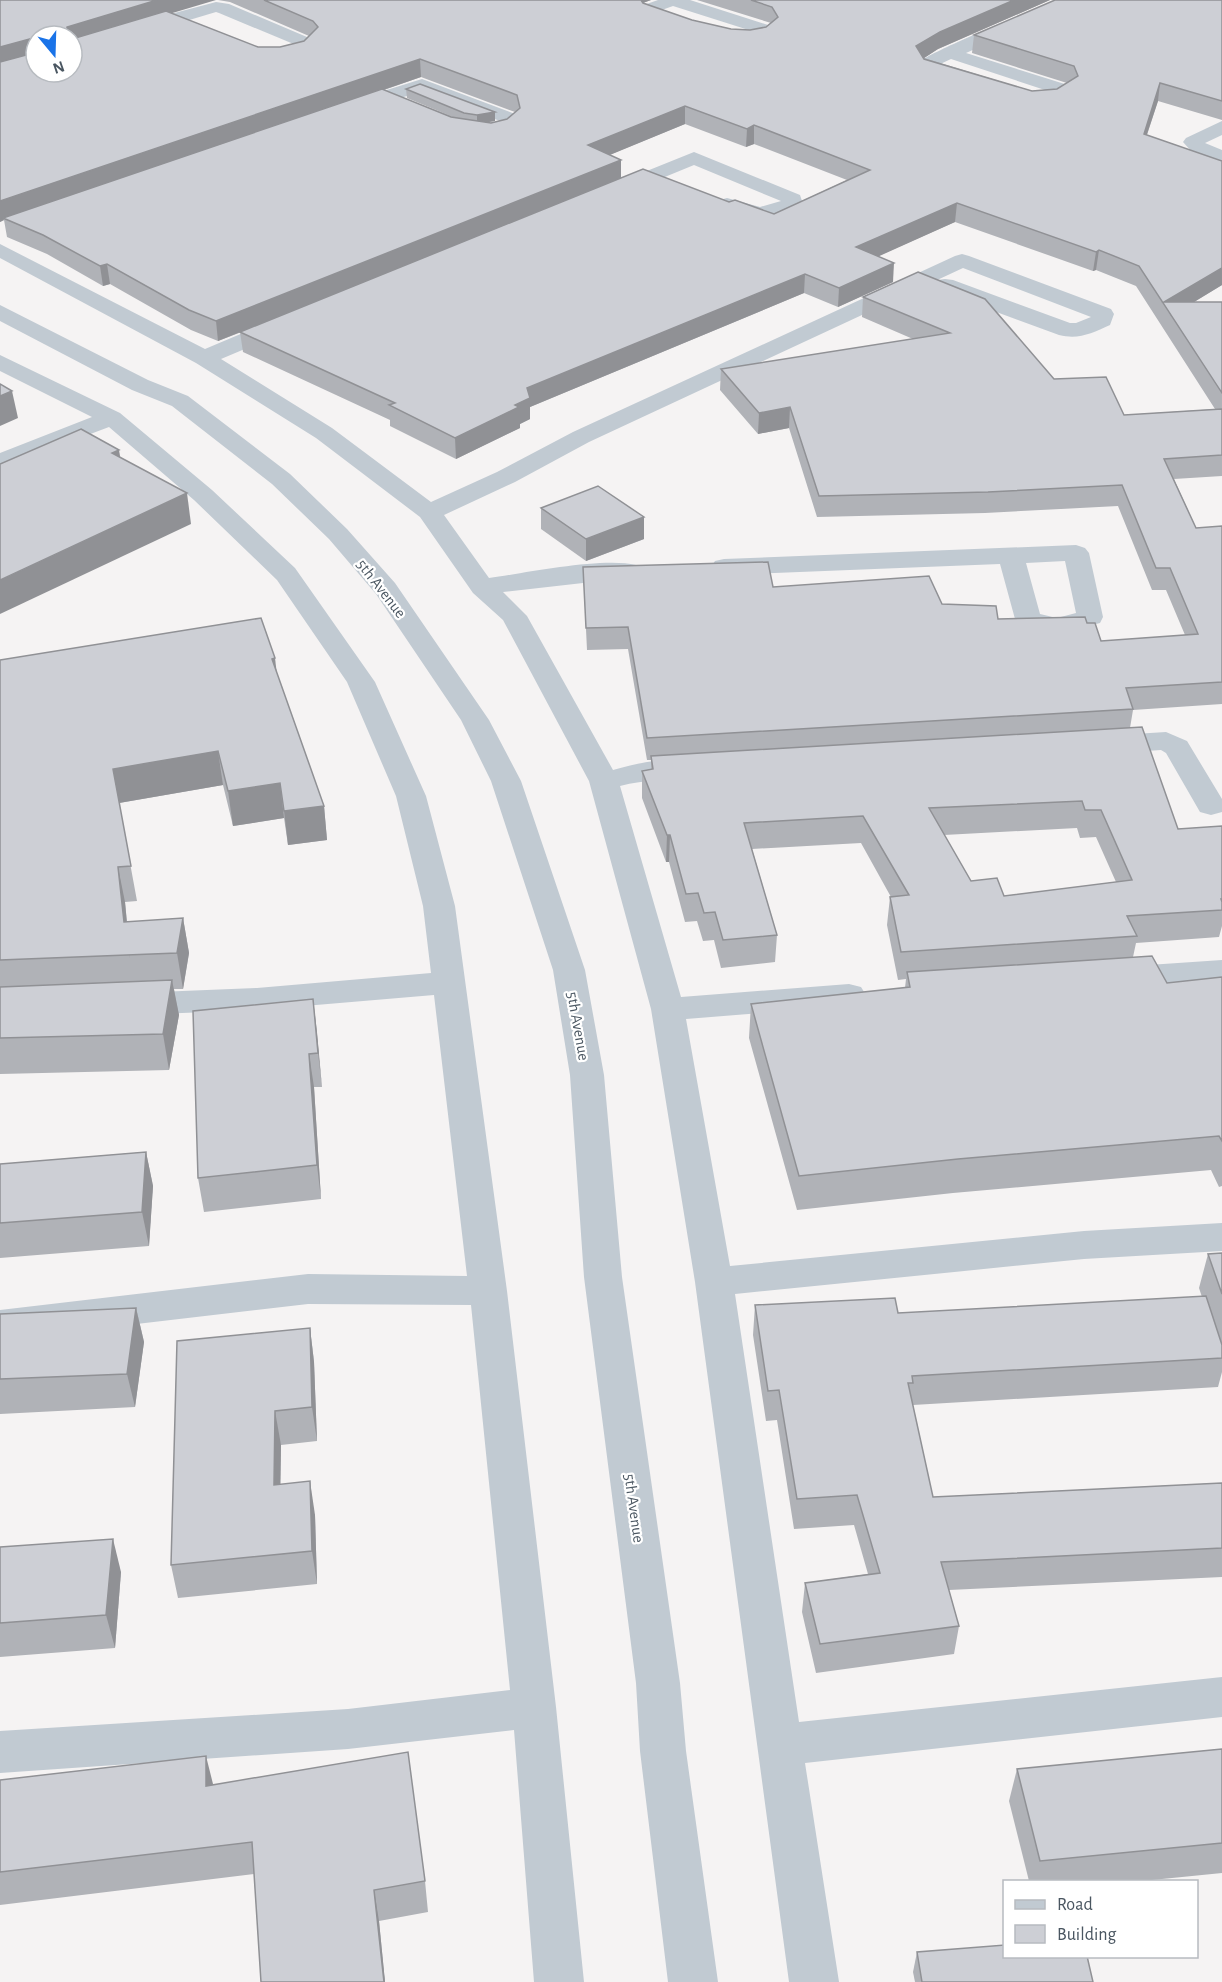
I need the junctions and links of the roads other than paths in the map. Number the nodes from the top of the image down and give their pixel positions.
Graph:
1 (673, 0) edge
2 (1070, 0) edge
3 (169, 20) junction
4 (147, 27) edge
5 (692, 28) edge
6 (714, 34) edge
7 (949, 53) junction
8 (972, 83) edge
9 (1015, 96) edge
10 (384, 97) junction
11 (361, 105) edge
12 (1219, 132) edge
13 (1222, 157) edge
14 (654, 174) junction
15 (684, 186) edge
16 (598, 197) edge
17 (714, 199) edge
18 (0, 250) edge
19 (925, 278) junction
20 (0, 312) edge
21 (302, 317) edge
22 (204, 358) junction
23 (0, 362) edge
24 (112, 418) junction
25 (0, 461) edge
26 (429, 512) junction
27 (1011, 556) dead end
28 (694, 568) edge
29 (647, 570) edge
30 (482, 587) junction
31 (1070, 747) edge
32 (711, 768) edge
33 (604, 782) junction
34 (1211, 806) dead end
35 (1222, 971) edge
36 (1091, 980) edge
37 (448, 983) junction
38 (877, 994) edge
39 (105, 1005) edge
40 (668, 1010) junction
41 (1222, 1238) edge
42 (714, 1282) junction
43 (488, 1291) junction
44 (0, 1325) edge
45 (1222, 1697) edge
46 (534, 1707) junction
47 (781, 1745) junction
48 (0, 1752) edge
49 (559, 1982) edge
50 (693, 1982) edge
51 (814, 1982) edge

1 - 5 street
1 - 6 street
2 - 7 street
3 - 3 street
3 - 4 street
7 - 8 street
7 - 9 street
10 - 10 street
10 - 11 street
12 - 13 street
14 - 15 street
14 - 16 street
14 - 17 street
18 - 22 street
19 - 19 street
19 - 26 street
20 - 50 street, 5th Avenue
21 - 22 street
22 - 26 street
23 - 24 street
24 - 25 street
24 - 37 street
26 - 30 street
27 - 28 street
29 - 30 street
30 - 33 street
31 - 34 street
32 - 33 street
33 - 40 street
35 - 36 street
37 - 39 street
37 - 43 street
38 - 40 street
40 - 42 street
41 - 42 street
42 - 47 street
43 - 44 street
43 - 46 street
45 - 47 street
46 - 48 street
46 - 49 street
47 - 51 street

